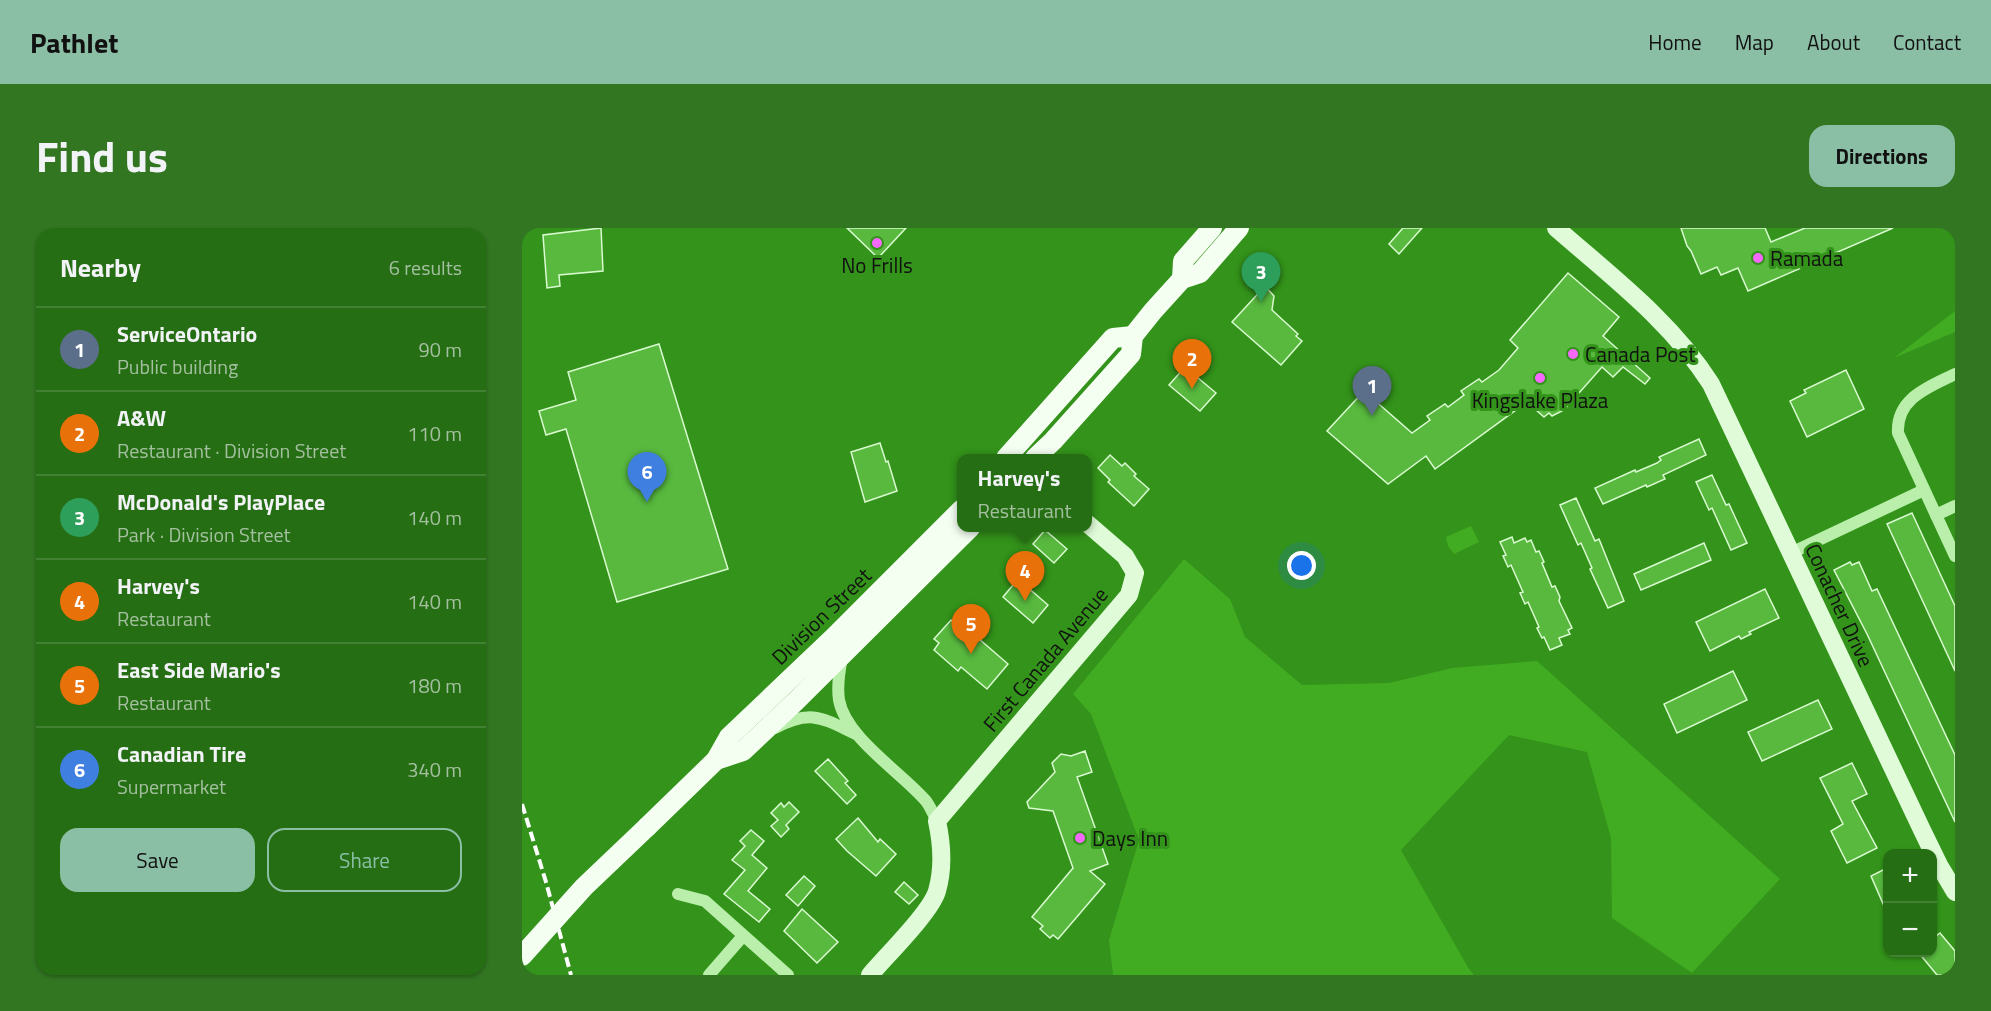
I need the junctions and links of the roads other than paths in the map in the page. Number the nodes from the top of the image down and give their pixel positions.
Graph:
1 (1212, 228) edge
2 (1239, 228) edge
3 (1556, 228) edge
4 (1182, 279) junction
5 (1133, 336) junction
6 (1955, 374) edge
7 (1014, 454) edge
8 (1040, 454) edge
9 (1924, 490) junction
10 (1955, 506) edge
11 (957, 514) edge
12 (1936, 515) junction
13 (1092, 527) edge
14 (966, 532) edge
15 (1791, 553) junction
16 (1955, 556) edge
17 (843, 654) junction
18 (857, 735) junction
19 (758, 736) junction
20 (716, 760) junction
21 (937, 821) junction
22 (1955, 892) edge
23 (678, 894) dead end
24 (743, 936) junction
25 (522, 956) edge
26 (709, 975) edge
27 (788, 975) edge
28 (870, 975) edge

1 - 4 main road
2 - 4 main road
3 - 15 street, Conacher Drive
4 - 5 main road
5 - 7 main road
5 - 8 main road
6 - 9 street
9 - 12 street
9 - 15 street
10 - 12 street
11 - 20 main road, Division Street
12 - 16 street
13 - 21 street, First Canada Avenue
14 - 17 main road, Division Street
15 - 22 street, Conacher Drive
17 - 18 street
17 - 19 main road, Division Street
18 - 19 street
18 - 21 street
19 - 20 main road, Division Street
20 - 25 main road, Division Street, bridge
21 - 28 street
23 - 24 street
24 - 26 street
24 - 27 street

